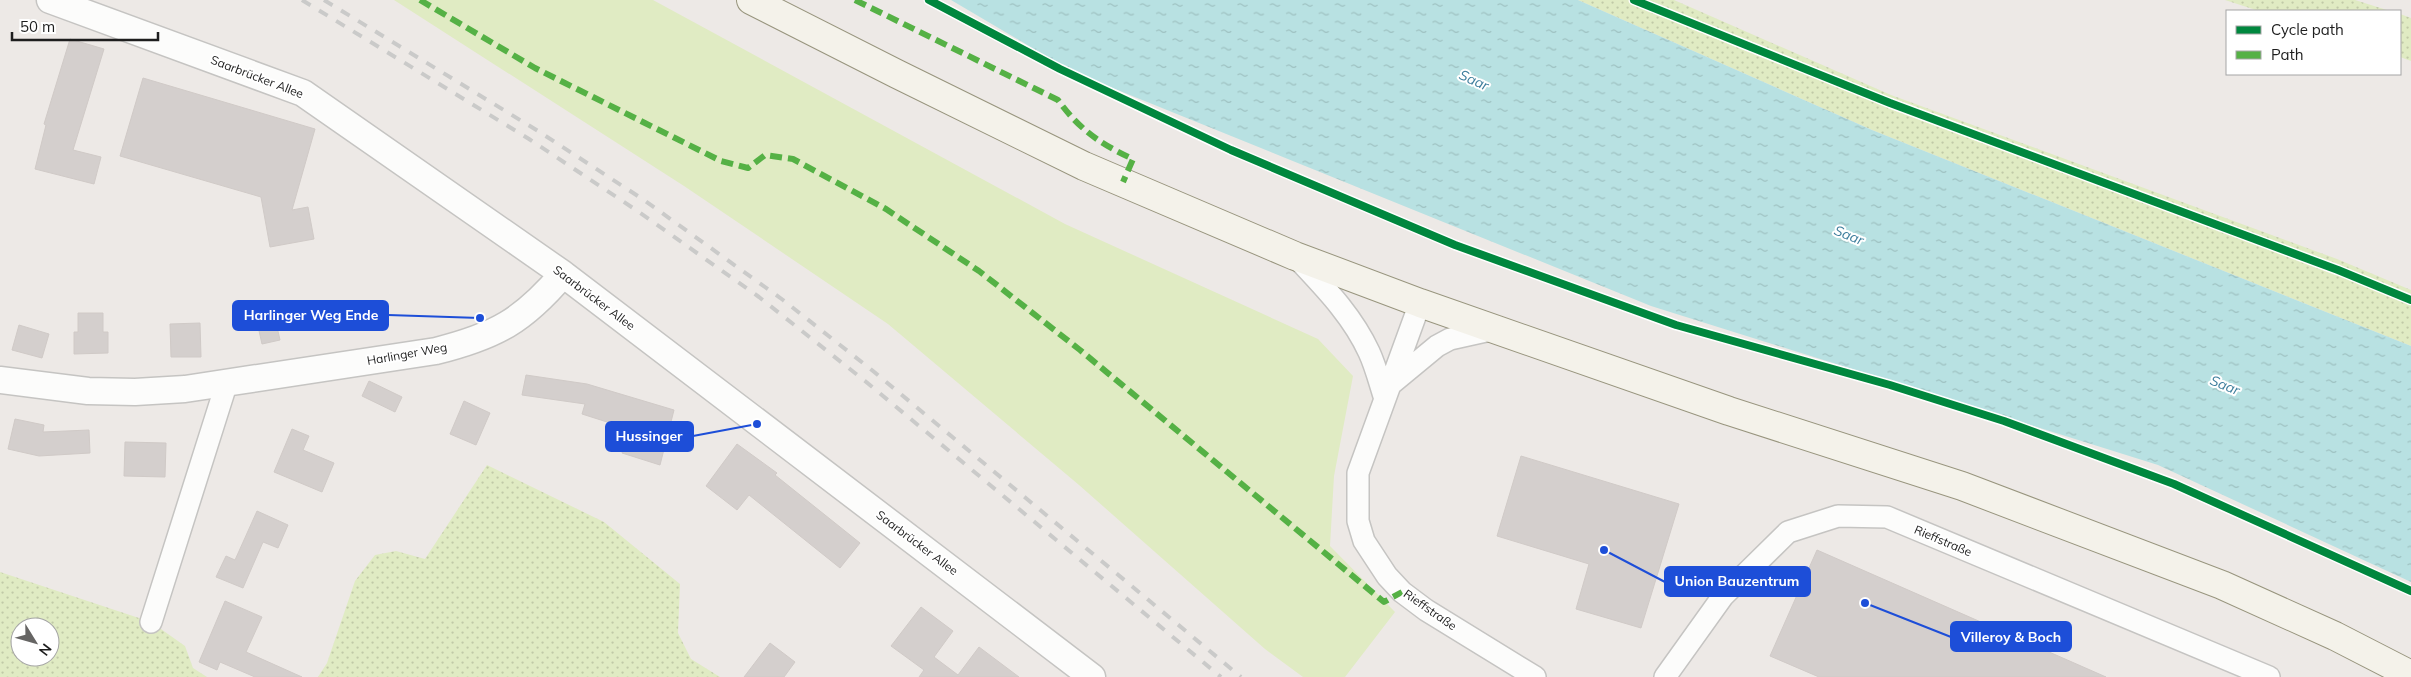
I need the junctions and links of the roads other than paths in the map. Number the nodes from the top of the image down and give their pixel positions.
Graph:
1 (50, 0) edge
2 (752, 0) edge
3 (1295, 256) junction
4 (563, 274) junction
5 (1420, 303) junction
6 (1495, 329) junction
7 (0, 380) edge
8 (227, 382) junction
9 (1388, 392) junction
10 (152, 622) dead end
11 (1668, 674) edge
12 (2411, 675) edge
13 (1092, 677) edge
14 (1535, 677) edge
15 (2269, 677) edge

1 - 4 street, Saarbrücker Allee
2 - 3 main road
3 - 5 main road
3 - 9 street
4 - 8 street, Harlinger Weg
4 - 13 street, Saarbrücker Allee
5 - 6 main road
5 - 9 street, Rieffstraße
6 - 9 street
6 - 12 main road
7 - 8 street, Harlinger Weg
8 - 10 street
9 - 14 street, Rieffstraße
11 - 15 street, Rieffstraße

